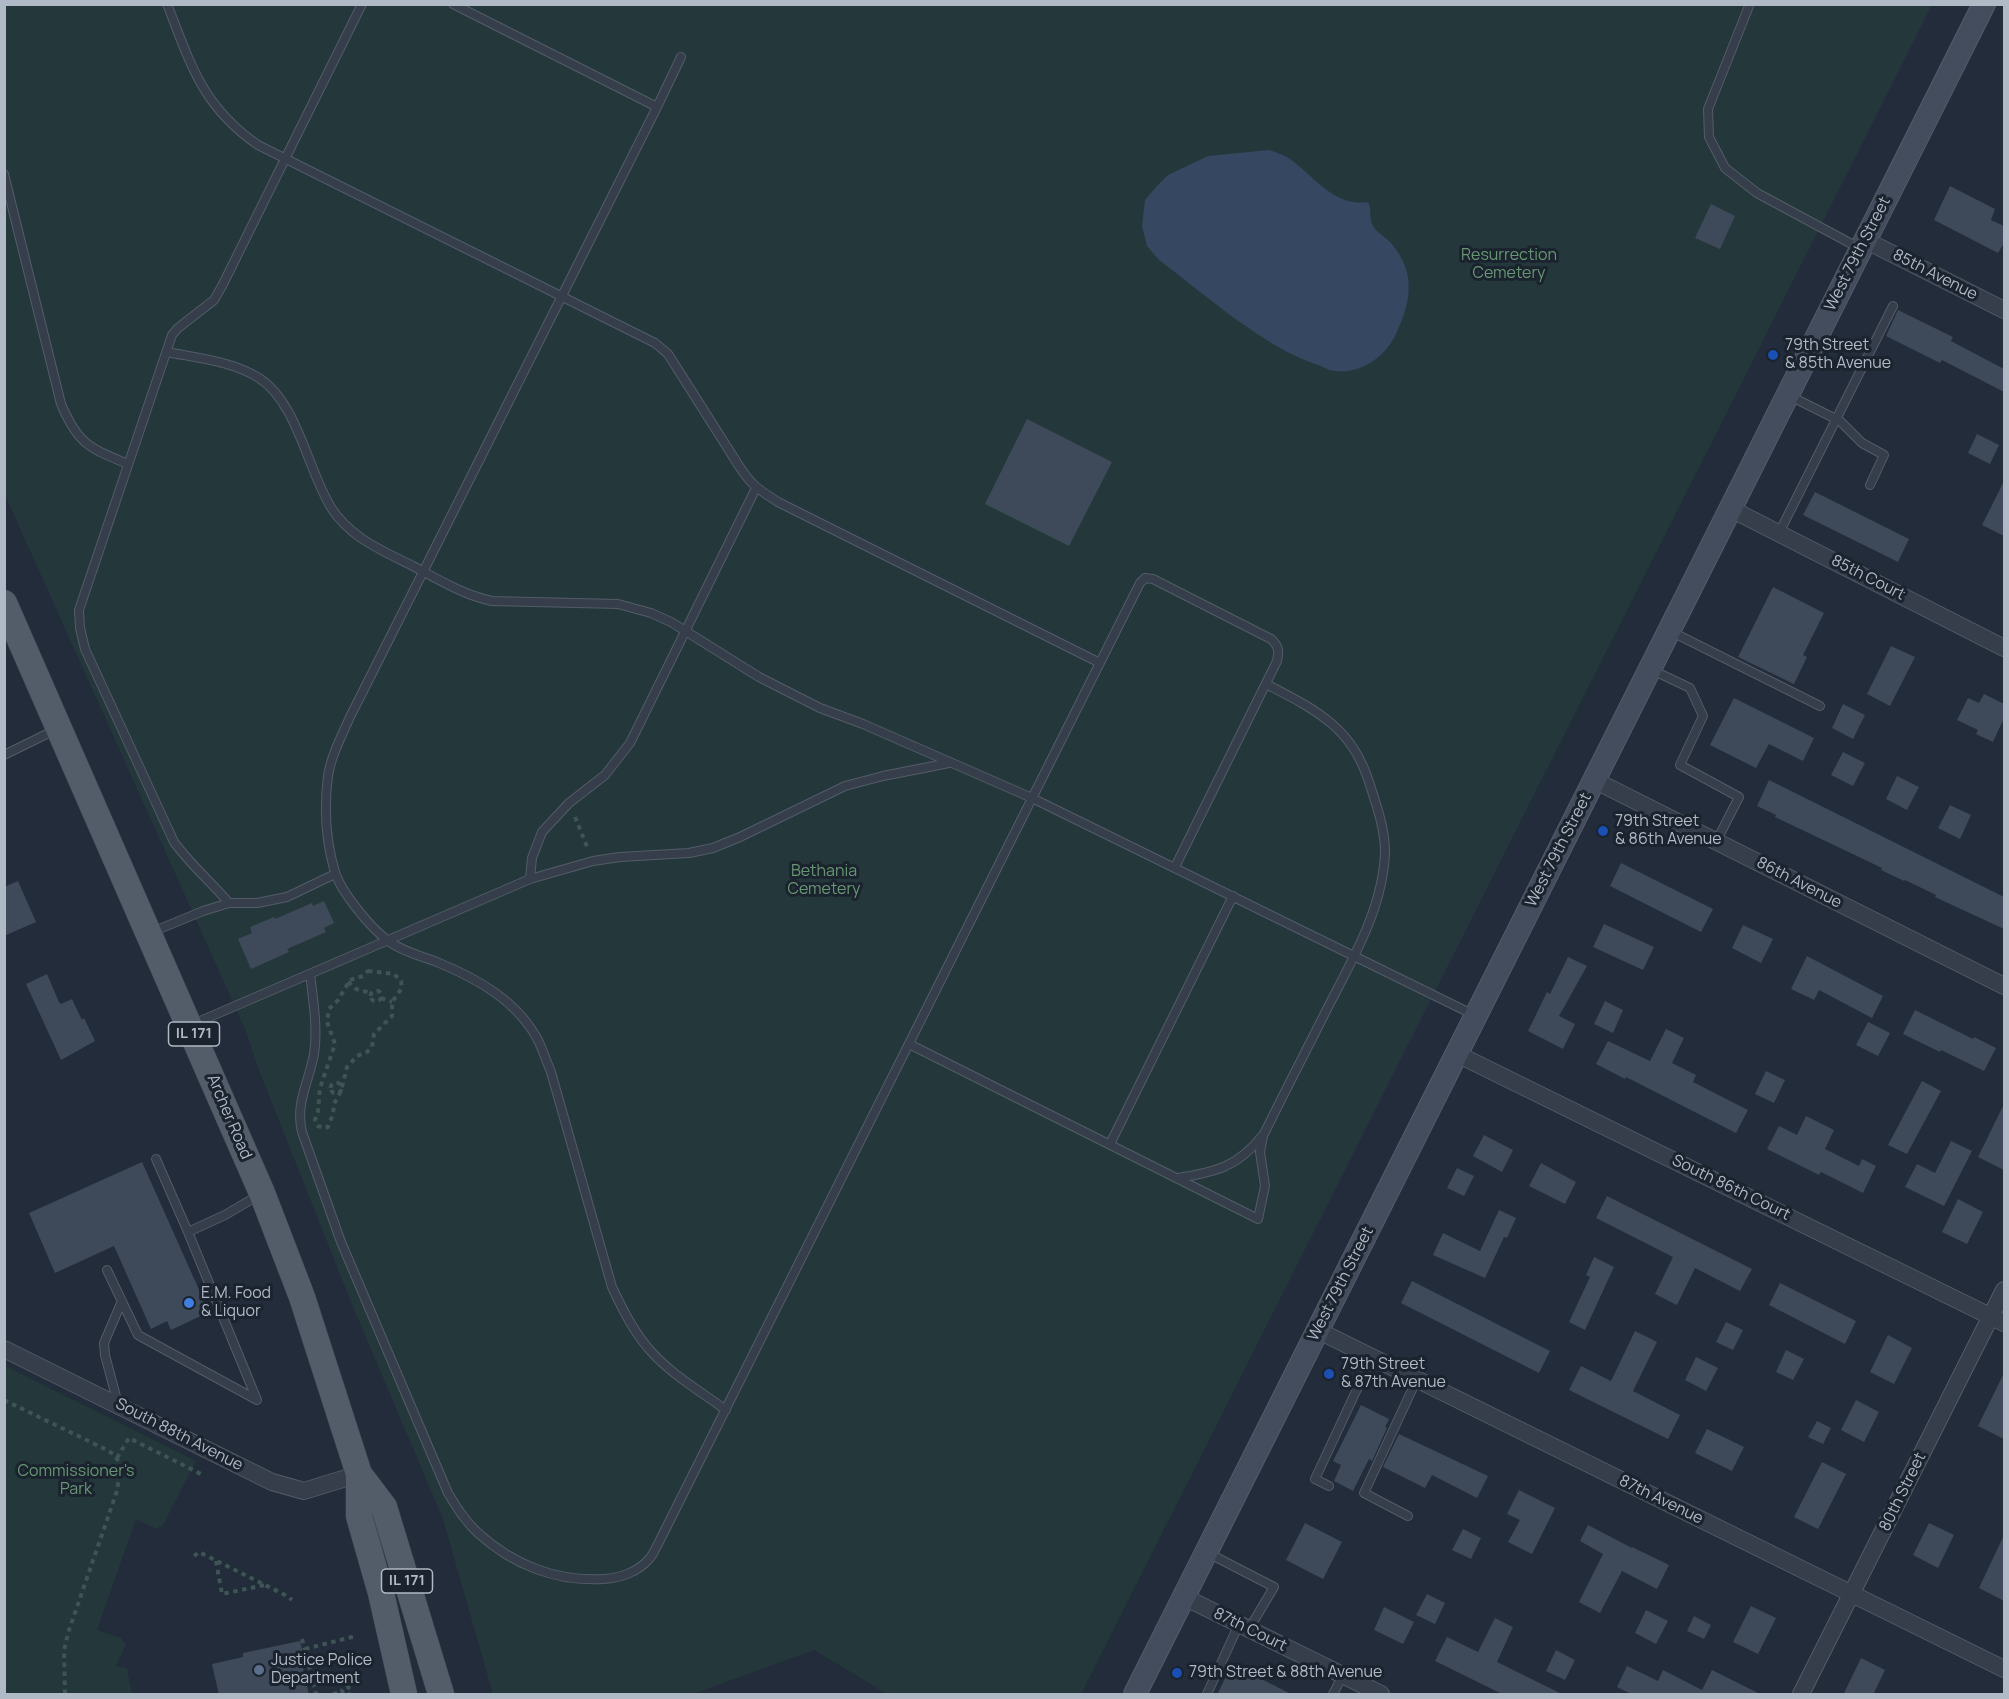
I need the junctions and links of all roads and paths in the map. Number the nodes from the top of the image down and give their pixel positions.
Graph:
1 (166, 4) edge
2 (362, 4) edge
3 (453, 4) edge
4 (1984, 4) edge
5 (1749, 6) edge
6 (681, 57) dead end
7 (657, 107) junction
8 (286, 158) junction
9 (4, 174) edge
10 (1863, 245) junction
11 (562, 296) junction
12 (1893, 306) dead end
13 (2004, 310) edge
14 (167, 352) junction
15 (1788, 395) junction
16 (1835, 418) junction
17 (128, 464) junction
18 (1870, 485) dead end
19 (756, 488) junction
20 (1731, 509) junction
21 (1779, 533) junction
22 (423, 572) junction
23 (4, 603) edge
24 (1669, 630) junction
25 (686, 632) junction
26 (2004, 648) edge
27 (1100, 663) junction
28 (1650, 669) junction
29 (1266, 684) junction
30 (1820, 706) dead end
31 (58, 729) junction
32 (4, 755) edge
33 (950, 763) junction
34 (1594, 780) junction
35 (1032, 798) junction
36 (569, 803) junction
37 (1716, 842) junction
38 (593, 861) junction
39 (1174, 867) junction
40 (336, 874) junction
41 (530, 879) junction
42 (1233, 896) junction
43 (228, 903) junction
44 (149, 933) junction
45 (387, 940) junction
46 (1354, 956) junction
47 (310, 974) junction
48 (348, 982) junction
49 (2004, 987) edge
50 (392, 1002) junction
51 (1476, 1016) junction
52 (190, 1026) junction
53 (909, 1044) junction
54 (1456, 1054) junction
55 (323, 1080) junction
56 (331, 1084) junction
57 (341, 1091) junction
58 (1263, 1136) junction
59 (1110, 1144) junction
60 (156, 1159) dead end
61 (1178, 1178) junction
62 (262, 1193) junction
63 (188, 1232) junction
64 (107, 1270) dead end
65 (2004, 1290) edge
66 (122, 1301) junction
67 (1998, 1320) edge
68 (1317, 1330) junction
69 (4, 1349) edge
70 (1372, 1357) junction
71 (1417, 1379) junction
72 (4, 1400) edge
73 (118, 1404) junction
74 (726, 1410) junction
75 (117, 1458) junction
76 (201, 1474) dead end
77 (359, 1474) junction
78 (1329, 1486) dead end
79 (1408, 1516) dead end
80 (1206, 1552) junction
81 (195, 1556) dead end
82 (215, 1561) junction
83 (264, 1585) junction
84 (1853, 1594) junction
85 (1184, 1597) junction
86 (292, 1600) dead end
87 (1244, 1627) junction
88 (356, 1636) dead end
89 (302, 1639) dead end
90 (305, 1649) junction
91 (2004, 1669) edge
92 (1343, 1675) junction
93 (342, 1694) edge
94 (65, 1695) edge
95 (316, 1695) edge
96 (333, 1695) edge
97 (350, 1695) edge
98 (404, 1695) edge
99 (441, 1695) edge
100 (1135, 1695) edge
101 (1207, 1695) edge
102 (1333, 1695) edge
103 (1381, 1695) edge
104 (1801, 1695) edge

1 - 8 lane
2 - 8 lane
3 - 7 lane
4 - 10 main road, West 79th Street
5 - 10 lane
6 - 7 lane
7 - 11 lane
8 - 11 lane
8 - 14 lane
9 - 17 lane
10 - 13 street, 85th Avenue
10 - 15 main road, West 79th Street
11 - 19 lane
11 - 22 lane
12 - 16 lane
14 - 17 lane
14 - 22 lane
15 - 16 lane
15 - 20 main road, West 79th Street
16 - 18 lane
16 - 21 lane
17 - 43 lane
19 - 25 lane
19 - 27 lane
20 - 21 street, 85th Court
20 - 24 main road, West 79th Street
21 - 26 street, 85th Court
22 - 25 lane
22 - 40 lane
23 - 31 main road, Archer Road / IL 171
24 - 28 main road, West 79th Street
24 - 30 lane
25 - 33 lane
25 - 36 lane
27 - 29 lane
27 - 35 lane
28 - 34 main road, West 79th Street
28 - 37 lane
29 - 39 lane
29 - 46 lane
31 - 32 lane
31 - 44 main road, Archer Road / IL 171
33 - 35 lane
33 - 38 lane
34 - 37 street, 86th Avenue
34 - 51 main road, West 79th Street
35 - 39 lane
35 - 53 lane
36 - 38 path
36 - 41 lane
37 - 49 street, 86th Avenue
38 - 41 lane
39 - 42 lane
40 - 43 lane
40 - 45 lane
41 - 45 lane
42 - 46 lane
42 - 59 lane
43 - 44 lane
44 - 52 main road, Archer Road / IL 171
45 - 47 lane
45 - 74 lane
46 - 51 lane
46 - 58 lane
47 - 52 lane
47 - 74 lane
48 - 50 path
48 - 50 path
48 - 55 path
50 - 57 path
51 - 54 main road, West 79th Street
52 - 62 main road, Archer Road / IL 171
53 - 59 lane
53 - 74 lane
54 - 67 street, South 86th Court
54 - 68 main road, West 79th Street
55 - 56 path
55 - 57 path
56 - 57 path
56 - 57 path
58 - 61 lane
58 - 61 lane
59 - 61 lane
60 - 63 lane
62 - 63 lane
62 - 77 main road, Archer Road / IL 171
63 - 66 lane
64 - 66 lane
65 - 67 street, 80th Street
66 - 73 lane
67 - 84 street, 80th Street
68 - 70 street, 87th Avenue
68 - 80 main road, West 79th Street
69 - 73 street, South 88th Avenue
70 - 71 street, 87th Avenue
70 - 78 lane
71 - 79 lane
71 - 84 street, 87th Avenue
72 - 75 path
73 - 77 street, South 88th Avenue
75 - 76 path
75 - 94 path
77 - 98 main road, Archer Road / IL 171
77 - 99 main road, Archer Road / IL 171
80 - 85 main road, West 79th Street
80 - 87 lane
81 - 82 path
82 - 83 path
82 - 83 path
83 - 86 path
84 - 91 street, 87th Avenue
84 - 104 street, 80th Street
85 - 87 street, 87th Court
85 - 100 main road, West 79th Street
87 - 92 street, 87th Court
87 - 101 lane
88 - 90 path
89 - 90 path
90 - 95 path
92 - 102 lane
92 - 103 street, 87th Court
93 - 96 path
93 - 97 path

